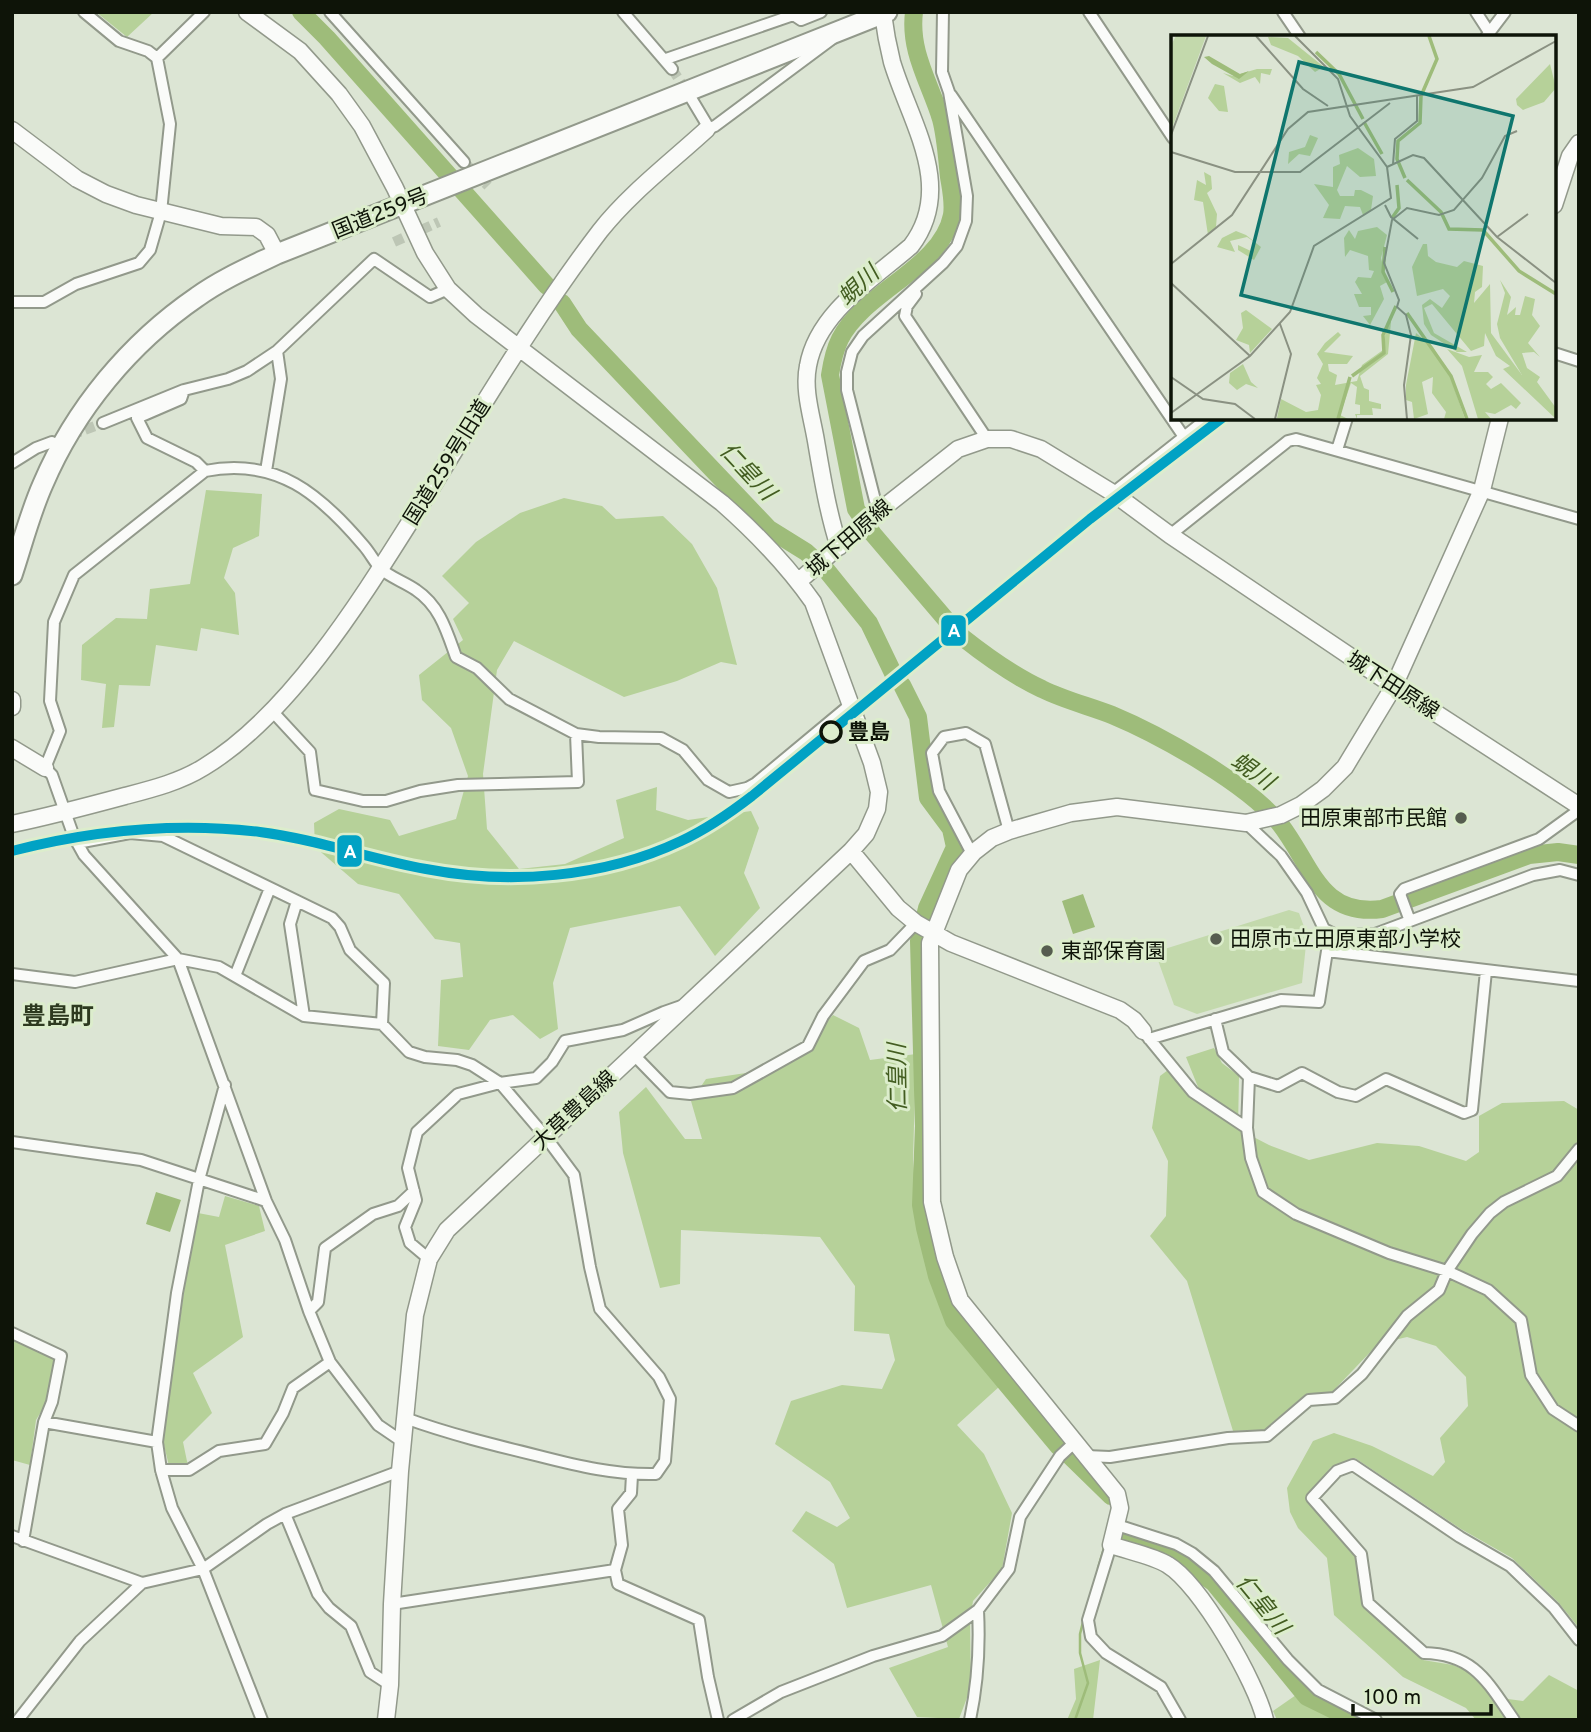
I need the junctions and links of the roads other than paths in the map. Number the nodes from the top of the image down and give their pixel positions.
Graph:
1 (84, 12) edge
2 (205, 12) edge
3 (247, 12) edge
4 (330, 12) edge
5 (623, 12) edge
6 (821, 12) edge
7 (943, 12) edge
8 (1089, 12) edge
9 (1283, 12) edge
10 (1476, 12) edge
11 (1505, 12) edge
12 (884, 13) edge
13 (798, 14) edge
14 (842, 29) junction
15 (1488, 34) edge
16 (1299, 35) edge
17 (157, 58) junction
18 (949, 92) junction
19 (688, 93) tunnel mouth
20 (707, 129) junction
21 (12, 131) edge
22 (1171, 135) edge
23 (1579, 142) edge
24 (465, 170) junction
25 (1556, 199) edge
26 (403, 205) junction
27 (161, 212) junction
28 (277, 254) junction
29 (926, 281) junction
30 (448, 289) junction
31 (12, 302) edge
32 (520, 348) junction
33 (276, 351) junction
34 (1556, 354) edge
35 (1579, 361) edge
36 (184, 390) junction
37 (1171, 418) edge
38 (1172, 420) edge
39 (1205, 420) edge
40 (1346, 420) edge
41 (1500, 420) edge
42 (103, 423) tunnel mouth
43 (1184, 437) junction
44 (987, 439) junction
45 (52, 442) dead end
46 (1337, 450) junction
47 (12, 463) edge
48 (205, 471) junction
49 (266, 471) junction
50 (1482, 491) junction
51 (1113, 493) junction
52 (878, 512) junction
53 (1579, 519) edge
54 (1170, 536) junction
55 (833, 552) junction
56 (381, 569) junction
57 (12, 575) edge
58 (804, 577) junction
59 (1394, 686) junction
60 (12, 700) edge
61 (852, 704) junction
62 (12, 707) edge
63 (272, 711) junction
64 (576, 734) junction
65 (12, 748) edge
66 (45, 768) junction
67 (1579, 808) edge
68 (65, 812) junction
69 (1246, 823) junction
70 (12, 824) edge
71 (1009, 831) junction
72 (77, 844) junction
73 (851, 851) junction
74 (974, 852) junction
75 (1579, 875) edge
76 (270, 888) junction
77 (297, 901) junction
78 (1410, 920) junction
79 (916, 923) junction
80 (933, 933) junction
81 (1375, 934) junction
82 (1326, 951) junction
83 (178, 959) junction
84 (1486, 971) junction
85 (12, 974) edge
86 (235, 976) junction
87 (1579, 981) edge
88 (691, 1003) junction
89 (304, 1016) junction
90 (1215, 1019) junction
91 (382, 1024) junction
92 (1146, 1035) junction
93 (634, 1054) junction
94 (1249, 1077) junction
95 (500, 1083) junction
96 (225, 1084) junction
97 (1247, 1128) junction
98 (545, 1136) junction
99 (12, 1142) edge
100 (1579, 1149) edge
101 (199, 1180) junction
102 (414, 1191) junction
103 (266, 1201) junction
104 (429, 1259) junction
105 (1447, 1271) junction
106 (309, 1311) junction
107 (12, 1333) edge
108 (330, 1362) junction
109 (405, 1418) junction
110 (44, 1422) junction
111 (1579, 1426) edge
112 (157, 1442) junction
113 (403, 1442) junction
114 (1074, 1443) junction
115 (1086, 1456) junction
116 (161, 1470) junction
117 (400, 1471) junction
118 (632, 1475) junction
119 (285, 1514) junction
120 (1117, 1525) junction
121 (17, 1538) edge
122 (1111, 1545) junction
123 (203, 1569) junction
124 (615, 1570) junction
125 (142, 1583) junction
126 (392, 1604) junction
127 (978, 1610) junction
128 (1579, 1640) edge
129 (390, 1685) junction
130 (18, 1720) edge
131 (262, 1720) edge
132 (386, 1720) edge
133 (718, 1720) edge
134 (733, 1720) edge
135 (970, 1720) edge
136 (1180, 1720) edge
137 (1265, 1720) edge
138 (1376, 1720) edge
139 (1514, 1720) edge

1 - 17 street
2 - 17 street
3 - 26 street, 城下田原線
4 - 24 street
5 - 13 street
6 - 13 street
7 - 18 street
8 - 22 street
9 - 16 street
10 - 15 street
11 - 15 street
12 - 14 highway, 国道259号
12 - 55 street
14 - 20 street, 国道259号旧道
14 - 24 highway, 国道259号
17 - 27 street
18 - 29 street
18 - 37 street
19 - 20 street
20 - 32 street, 国道259号旧道
21 - 27 street
23 - 25 street
24 - 26 highway, 国道259号
26 - 28 highway, 国道259号
26 - 30 street, 城下田原線
27 - 28 street
27 - 31 street
28 - 57 highway, 国道259号
29 - 44 street
29 - 52 street
30 - 32 street, 城下田原線
30 - 33 street
32 - 56 street, 国道259号旧道
32 - 58 street, 城下田原線
33 - 36 street
33 - 49 street
34 - 35 street
36 - 42 street
36 - 48 street
38 - 43 street
39 - 43 street
40 - 46 street
41 - 50 street
43 - 51 street
44 - 51 street, 城下田原線
44 - 52 street, 城下田原線
45 - 47 street
46 - 50 street
46 - 54 street
48 - 49 street
48 - 66 street
49 - 56 street
50 - 53 street
50 - 59 street
51 - 54 street, 城下田原線
52 - 55 street, 城下田原線
54 - 59 street, 城下田原線
55 - 58 street, 城下田原線
56 - 63 street, 国道259号旧道
56 - 64 street
58 - 61 street, 大草豊島線
59 - 67 street, 城下田原線
59 - 69 street
60 - 62 street
61 - 64 street
61 - 73 street, 大草豊島線
63 - 64 street
63 - 68 street, 国道259号旧道
65 - 66 street
66 - 68 street
67 - 78 street
68 - 70 street, 国道259号旧道
68 - 72 street
69 - 71 street
69 - 81 street
71 - 74 street
71 - 74 street
72 - 76 street
72 - 83 street
73 - 79 street
73 - 88 street, 大草豊島線
74 - 80 street
75 - 78 street
76 - 77 street
76 - 86 street
77 - 89 street
77 - 91 street
78 - 81 street
79 - 80 street
79 - 93 street
80 - 92 street
80 - 114 street
81 - 82 street
82 - 84 street
82 - 90 street
83 - 85 street
83 - 86 street
83 - 96 street
84 - 87 street
84 - 94 street
86 - 89 street
88 - 93 street, 大草豊島線
88 - 95 street
89 - 91 street
90 - 92 street
90 - 94 street
91 - 95 street
92 - 97 street
93 - 98 street, 大草豊島線
94 - 97 street
95 - 98 street
95 - 102 street
96 - 101 street
96 - 103 street
97 - 105 street
98 - 104 street, 大草豊島線
98 - 118 street
99 - 101 street
100 - 105 street
101 - 103 street
101 - 112 street
102 - 104 street
102 - 106 street
103 - 106 street
104 - 109 street, 大草豊島線
105 - 111 street
105 - 115 street
106 - 108 street
107 - 110 street
108 - 113 street
108 - 116 street
109 - 113 street, 大草豊島線
109 - 118 street
110 - 112 street
110 - 121 street
112 - 116 street
113 - 117 street, 大草豊島線
114 - 115 street
114 - 127 street
115 - 120 street
116 - 123 street
117 - 119 street
117 - 126 street, 大草豊島線
118 - 124 street
119 - 123 street
119 - 129 street
120 - 122 street
120 - 138 street
121 - 125 street
122 - 136 street
122 - 137 street
123 - 125 street
123 - 131 street
124 - 126 street
124 - 133 street
125 - 130 street
126 - 129 street, 大草豊島線
127 - 134 street
127 - 135 street
128 - 139 street
129 - 132 street, 大草豊島線

